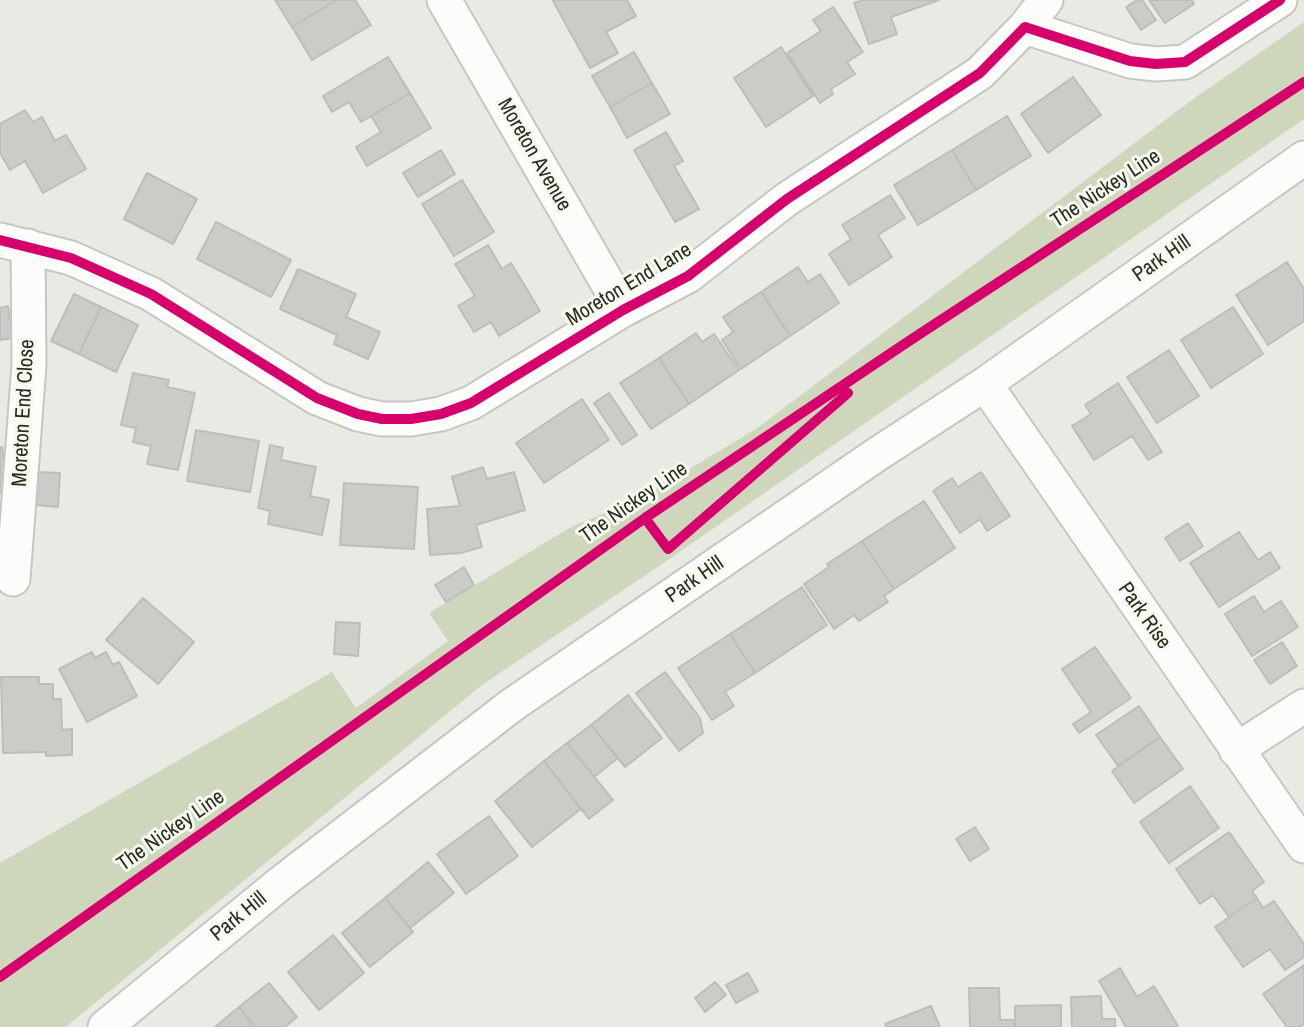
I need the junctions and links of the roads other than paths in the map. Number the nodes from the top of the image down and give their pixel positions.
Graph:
1 (444, 0) edge
2 (1046, 0) edge
3 (1280, 0) edge
4 (1024, 27) junction
5 (1304, 158) edge
6 (14, 243) edge
7 (623, 310) junction
8 (985, 384) junction
9 (13, 579) dead end
10 (1304, 706) edge
11 (1236, 750) junction
12 (1304, 846) edge
13 (105, 1027) edge

1 - 7 street, Moreton Avenue
2 - 4 street, Moreton End Lane
3 - 4 street
4 - 7 street, Moreton End Lane
5 - 8 street, Park Hill
6 - 7 street, Moreton End Lane
6 - 9 street, Moreton End Close
8 - 11 street, Park Rise
8 - 13 street, Park Hill
10 - 11 street
11 - 12 street, Park Rise

